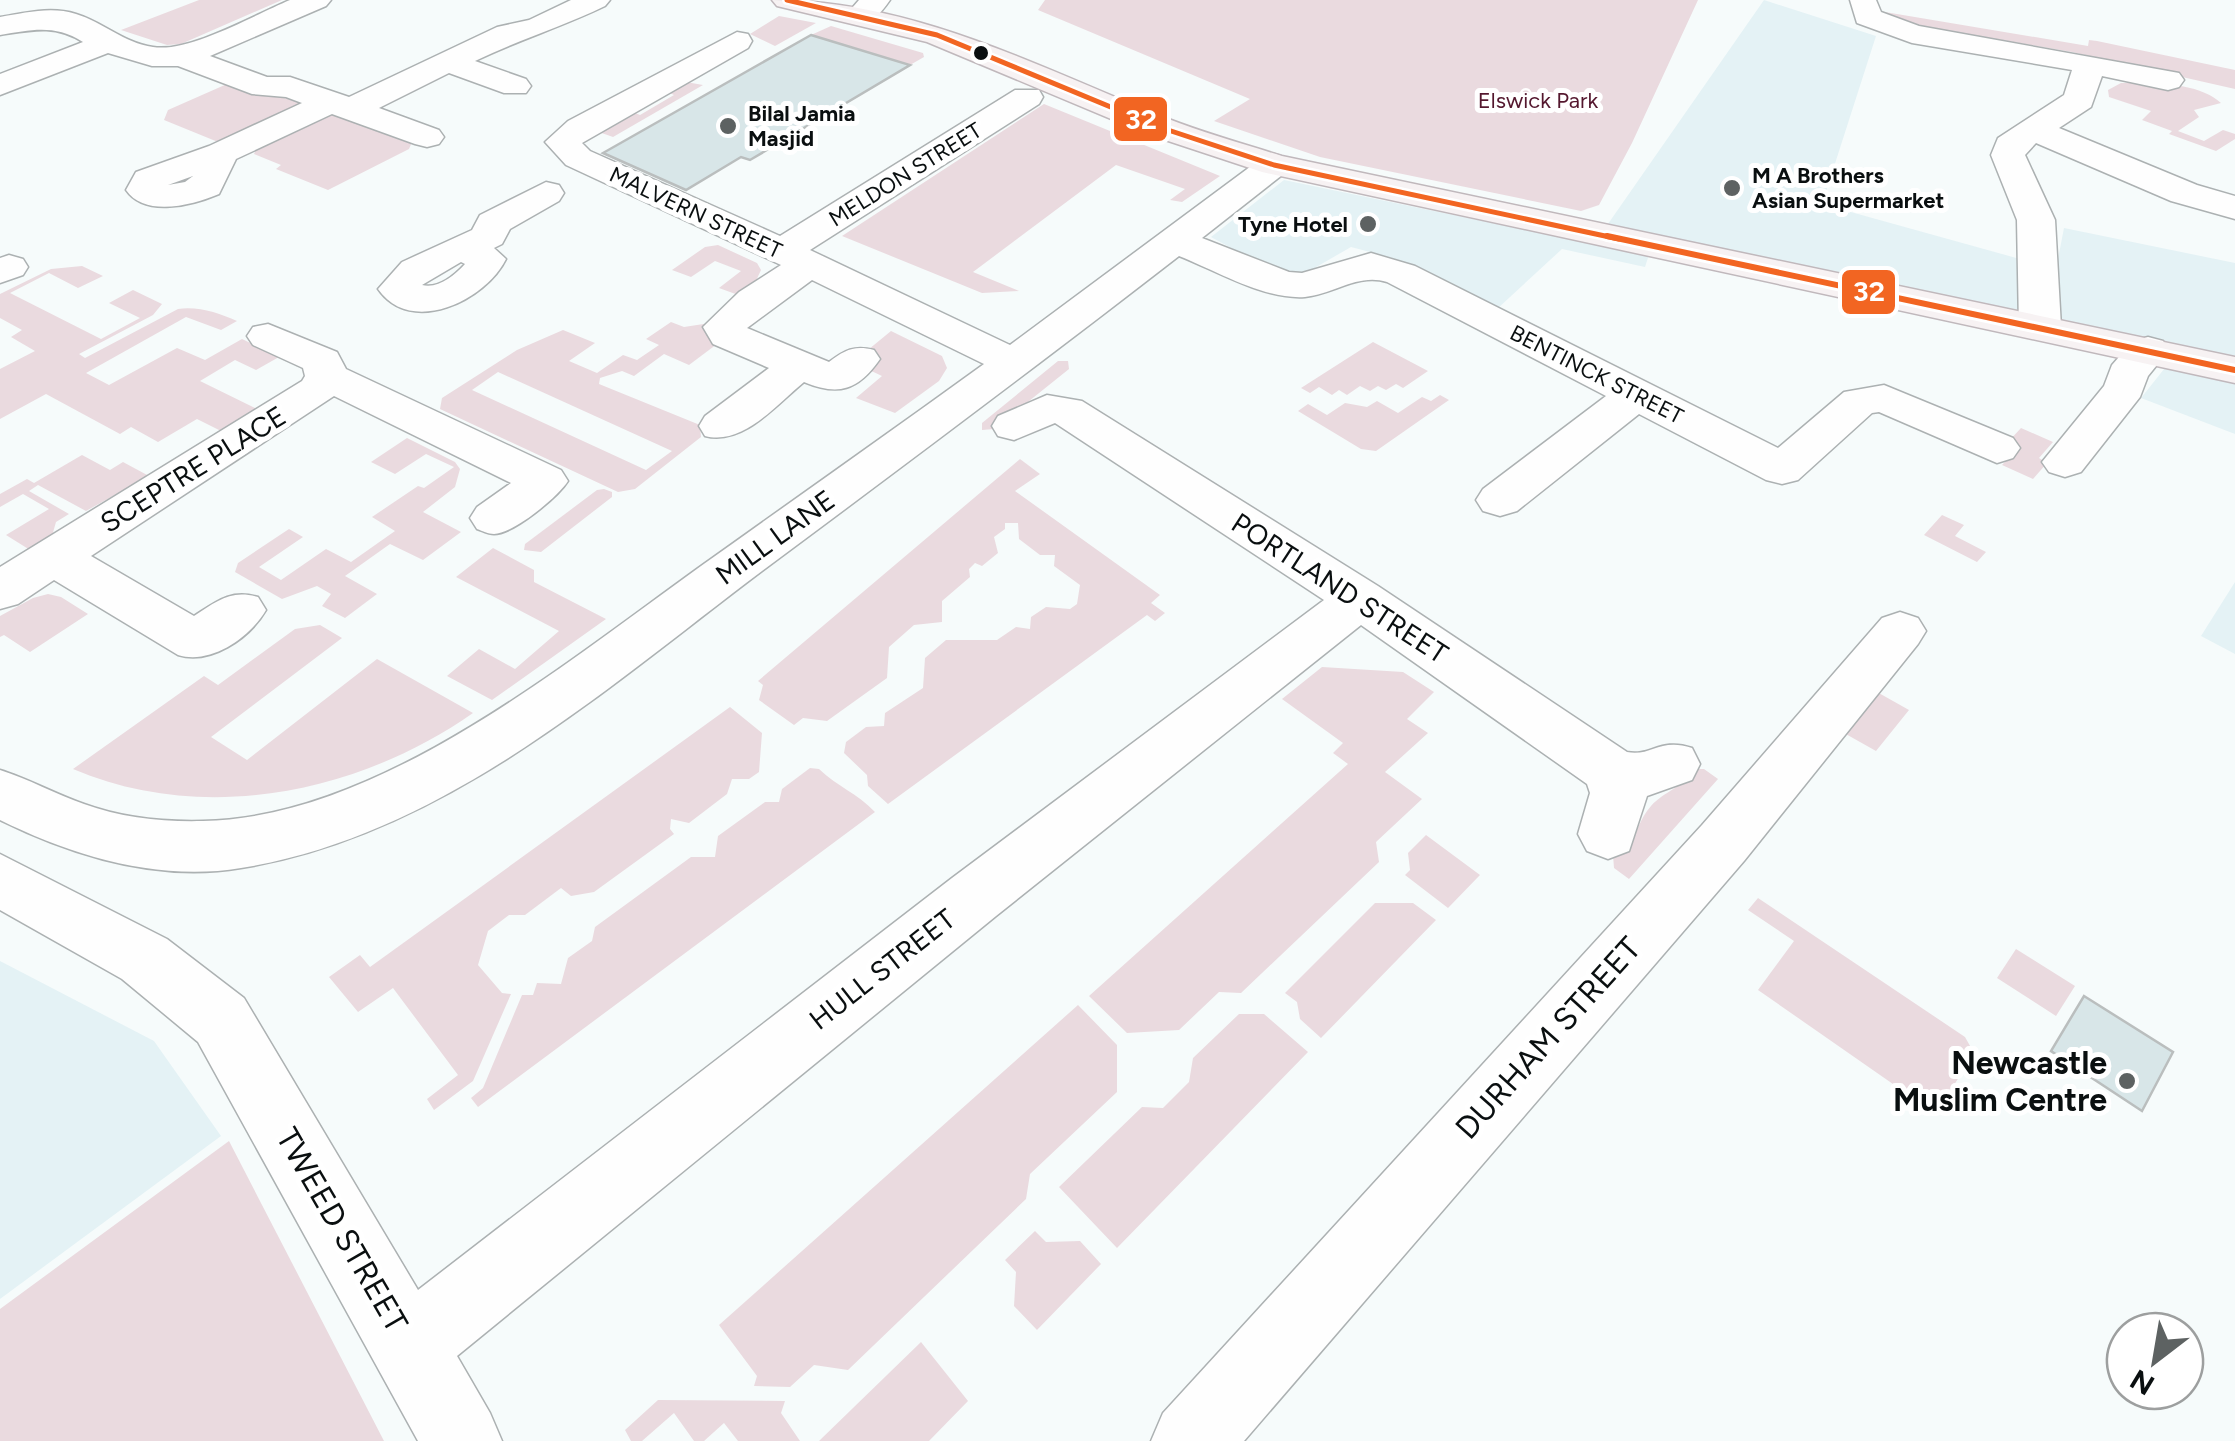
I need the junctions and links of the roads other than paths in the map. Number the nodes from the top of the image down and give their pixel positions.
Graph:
1 (316, 0) edge
2 (594, 0) edge
3 (786, 0) edge
4 (1863, 2) edge
5 (868, 7) edge
6 (75, 10) edge
7 (475, 22) dead end
8 (0, 26) edge
9 (508, 33) junction
10 (737, 41) dead end
11 (107, 42) junction
12 (182, 56) junction
13 (446, 62) junction
14 (2090, 64) junction
15 (2168, 80) dead end
16 (0, 86) edge
17 (515, 86) dead end
18 (1027, 97) dead end
19 (341, 105) junction
20 (2034, 130) junction
21 (428, 137) dead end
22 (221, 153) dead end
23 (1274, 164) junction
24 (546, 193) dead end
25 (2235, 208) edge
26 (1174, 241) junction
27 (466, 250) dead end
28 (796, 258) junction
29 (2040, 327) junction
30 (268, 336) dead end
31 (2148, 350) junction
32 (858, 360) dead end
33 (1016, 363) junction
34 (799, 365) junction
35 (2235, 370) edge
36 (327, 376) junction
37 (1637, 394) junction
38 (721, 426) dead end
39 (1014, 426) dead end
40 (1998, 448) dead end
41 (2065, 462) dead end
42 (1500, 500) dead end
43 (494, 518) dead end
44 (73, 569) junction
45 (0, 591) edge
46 (1360, 599) junction
47 (240, 610) dead end
48 (1900, 630) dead end
49 (1672, 764) dead end
50 (1610, 770) junction
51 (0, 793) edge
52 (1608, 834) dead end
53 (0, 880) edge
54 (409, 1345) junction
55 (462, 1441) edge
56 (1190, 1441) edge

1 - 12 street
2 - 9 street
3 - 5 main road
4 - 14 street
5 - 23 main road
6 - 8 street
6 - 11 street
7 - 9 street
9 - 13 street
10 - 28 street, MALVERN STREET
11 - 12 street
11 - 16 street
12 - 19 street
13 - 17 street
13 - 19 street
14 - 15 street
14 - 20 street
18 - 28 street, MELDON STREET
19 - 21 street
19 - 22 street
20 - 25 street
20 - 29 street
23 - 26 street, MILL LANE
23 - 29 main road
24 - 27 street
26 - 33 street, MILL LANE
26 - 37 street, BENTINCK STREET
28 - 33 street, MALVERN STREET
28 - 34 street
29 - 31 main road
30 - 36 street
31 - 35 main road
31 - 41 street
32 - 34 street
33 - 51 street, MILL LANE
34 - 38 street
36 - 43 street
36 - 44 street, SCEPTRE PLACE
37 - 40 street, BENTINCK STREET
37 - 42 street
39 - 46 street, PORTLAND STREET
44 - 45 street, SCEPTRE PLACE
44 - 47 street
46 - 50 street, PORTLAND STREET
46 - 54 street, HULL STREET
48 - 56 street, DURHAM STREET
49 - 50 street
50 - 52 street
53 - 54 street, TWEED STREET
54 - 55 street, TWEED STREET

